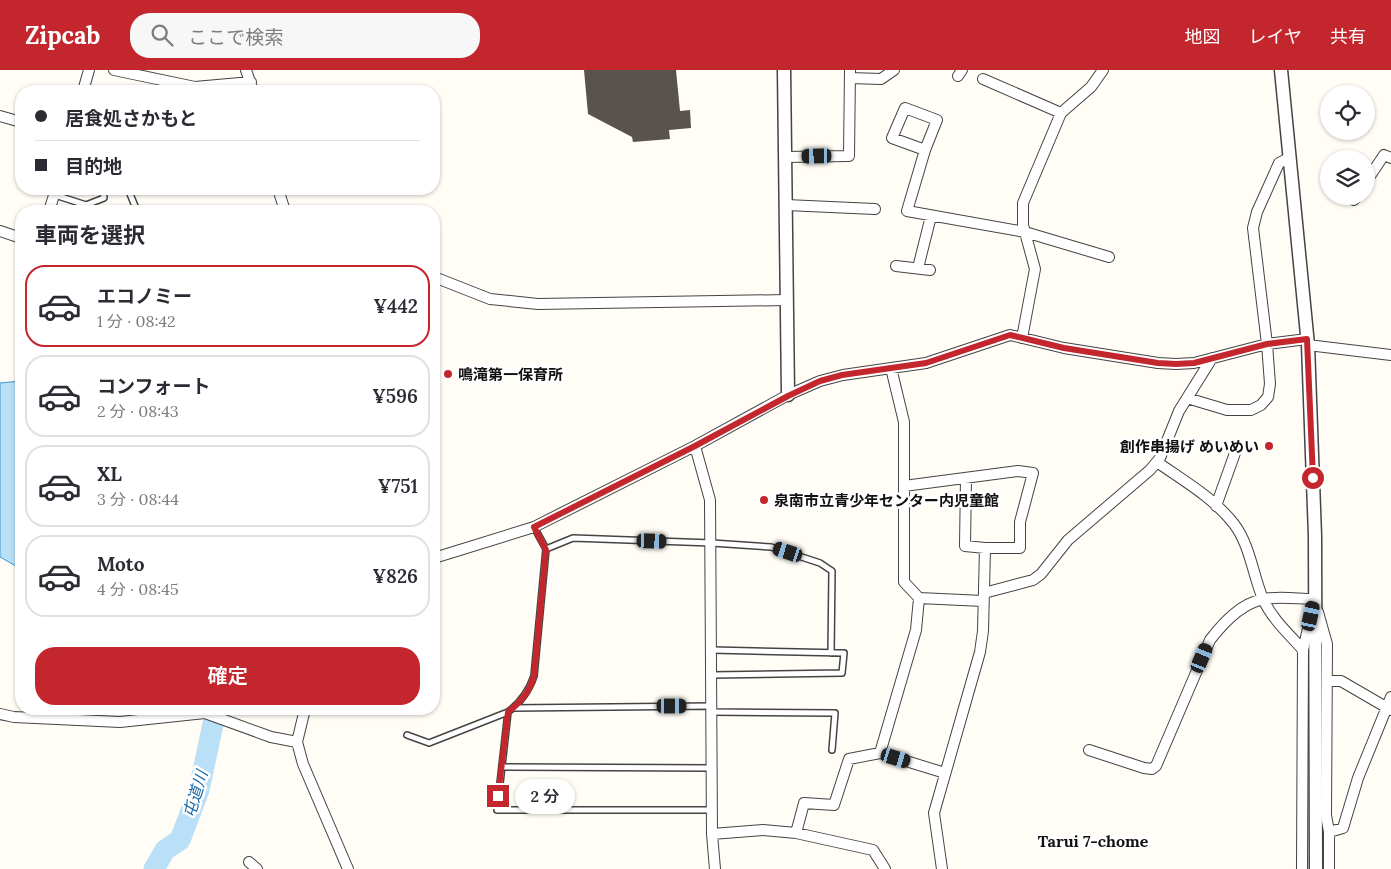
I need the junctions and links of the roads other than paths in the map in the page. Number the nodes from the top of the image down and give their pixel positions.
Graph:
1 (90, 70) edge
2 (114, 70) edge
3 (246, 70) edge
4 (784, 70) edge
5 (894, 70) edge
6 (1103, 70) edge
7 (1281, 70) edge
8 (850, 74) edge
9 (983, 79) dead end
10 (85, 85) edge
11 (178, 85) edge
12 (251, 85) edge
13 (1061, 113) junction
14 (0, 116) edge
15 (15, 120) edge
16 (926, 150) junction
17 (785, 157) junction
18 (1289, 158) junction
19 (1391, 158) edge
20 (1375, 168) edge
21 (62, 195) edge
22 (104, 195) edge
23 (86, 205) edge
24 (86, 205) edge
25 (786, 205) junction
26 (875, 209) dead end
27 (931, 216) junction
28 (0, 231) edge
29 (1025, 232) junction
30 (15, 236) edge
31 (1109, 257) dead end
32 (896, 266) dead end
33 (918, 268) junction
34 (930, 270) dead end
35 (440, 279) edge
36 (787, 300) junction
37 (1022, 338) junction
38 (1308, 342) junction
39 (1267, 344) junction
40 (1389, 352) edge
41 (1212, 358) junction
42 (890, 368) junction
43 (788, 396) junction
44 (1187, 398) junction
45 (695, 446) junction
46 (1235, 453) dead end
47 (1157, 462) junction
48 (966, 478) junction
49 (904, 486) junction
50 (1216, 506) junction
51 (534, 527) junction
52 (712, 543) junction
53 (985, 548) junction
54 (546, 550) junction
55 (440, 556) edge
56 (984, 597) junction
57 (919, 598) junction
58 (1263, 599) junction
59 (1314, 599) junction
60 (712, 650) junction
61 (1303, 650) junction
62 (830, 652) junction
63 (712, 675) junction
64 (1327, 681) junction
65 (1391, 697) edge
66 (513, 708) junction
67 (711, 709) junction
68 (1389, 709) edge
69 (508, 712) junction
70 (0, 714) edge
71 (186, 715) edge
72 (212, 715) edge
73 (303, 715) edge
74 (407, 735) dead end
75 (297, 742) junction
76 (832, 750) dead end
77 (1088, 750) dead end
78 (880, 753) junction
79 (502, 767) junction
80 (711, 768) junction
81 (945, 773) junction
82 (711, 810) junction
83 (1329, 832) junction
84 (796, 833) junction
85 (712, 834) junction
86 (249, 862) dead end
87 (257, 869) edge
88 (348, 869) edge
89 (715, 869) edge
90 (885, 869) edge
91 (942, 869) edge
92 (1302, 869) edge
93 (1316, 869) edge
94 (1329, 869) edge

1 - 10 street
2 - 11 street
3 - 12 street
4 - 17 street
5 - 8 street
6 - 13 street
7 - 18 street
8 - 17 street
9 - 13 street
13 - 29 street
14 - 15 street
16 - 16 street
16 - 27 street
17 - 25 street
18 - 38 street
18 - 39 street
19 - 20 street
21 - 23 lane
22 - 24 lane
25 - 26 street
25 - 36 street
27 - 29 street
27 - 33 street
28 - 30 street
29 - 31 street
29 - 37 street
32 - 33 street
33 - 34 street
35 - 36 street
36 - 43 street
37 - 41 street
37 - 42 street
38 - 39 street
38 - 40 street
38 - 59 street
39 - 41 street
39 - 44 street
41 - 44 street
42 - 43 street
42 - 49 street
43 - 45 street
44 - 47 street
45 - 51 street
45 - 52 street
46 - 50 street
47 - 50 street
47 - 56 street
48 - 49 street
48 - 53 street
48 - 53 street
49 - 57 street
50 - 58 street
51 - 54 lane
51 - 55 street
52 - 54 lane
52 - 60 street
52 - 62 lane
53 - 56 street
54 - 66 lane
56 - 57 street
56 - 81 street
57 - 78 street
58 - 59 street
58 - 61 street
58 - 77 street
59 - 61 street
59 - 64 street
59 - 93 street
60 - 62 lane
60 - 63 street
61 - 92 street
62 - 63 lane
63 - 67 street
64 - 68 street
64 - 83 street
65 - 68 street
66 - 67 lane
66 - 69 lane
67 - 76 lane
67 - 80 street
68 - 83 street
69 - 74 lane
69 - 79 lane
70 - 71 street
72 - 75 street
73 - 75 street
75 - 88 street
78 - 81 street
78 - 84 street
79 - 80 lane
79 - 82 lane
80 - 82 street
81 - 91 street
82 - 85 street
83 - 94 street
84 - 85 street
84 - 90 street
85 - 89 street
86 - 87 street

